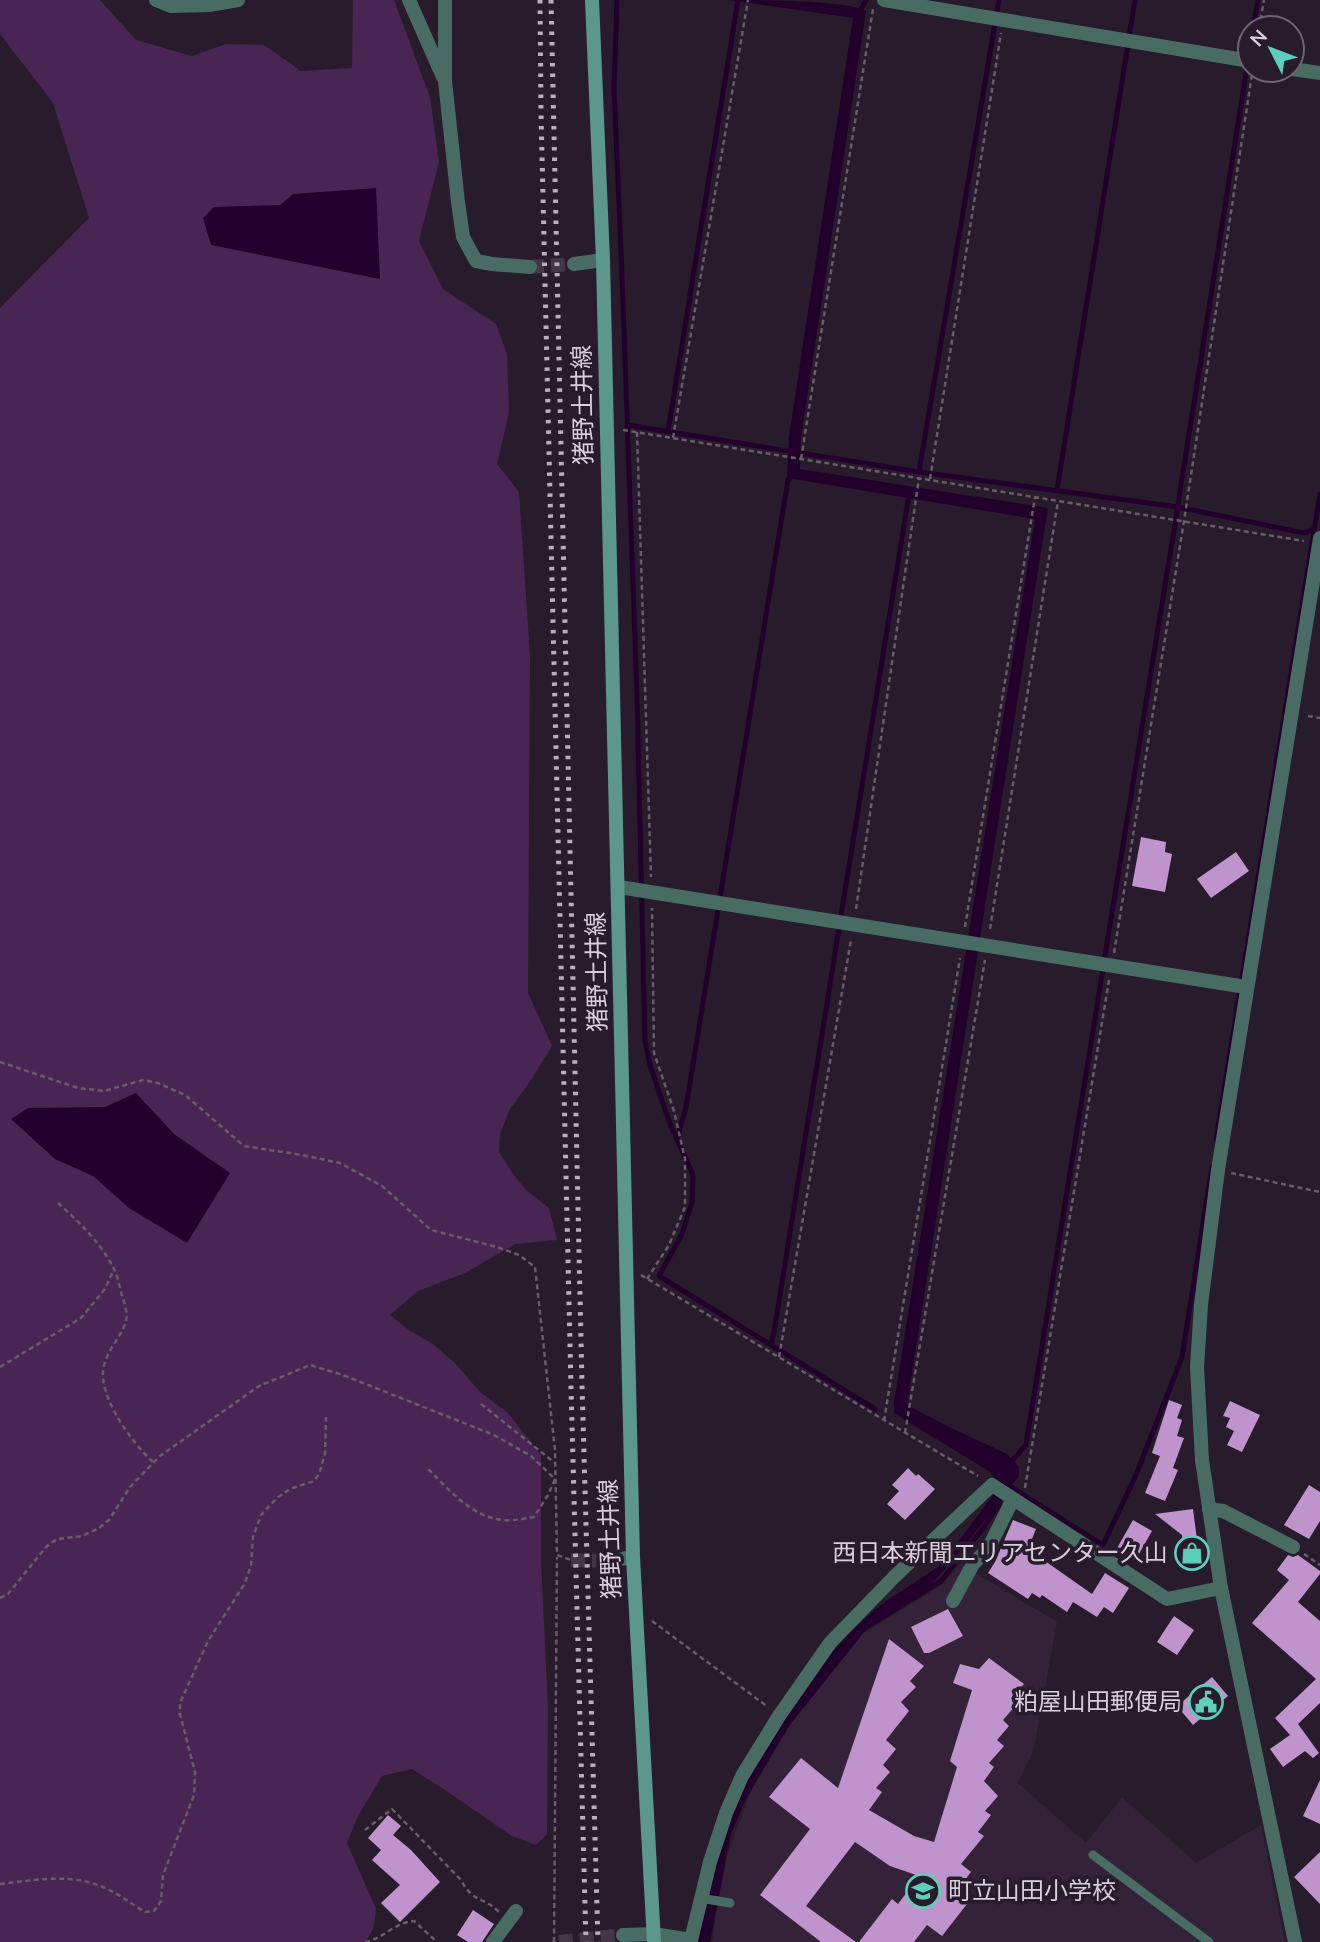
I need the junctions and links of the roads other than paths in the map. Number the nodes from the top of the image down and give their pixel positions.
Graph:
1 (156, 0) edge
2 (238, 0) edge
3 (409, 0) edge
4 (445, 0) edge
5 (592, 0) edge
6 (884, 0) edge
7 (1236, 59) edge
8 (445, 81) junction
9 (603, 260) junction
10 (574, 264) tunnel mouth
11 (530, 267) tunnel mouth
12 (1320, 538) edge
13 (1319, 543) edge
14 (619, 887) junction
15 (1247, 987) junction
16 (1014, 1500) junction
17 (1209, 1509) junction
18 (1293, 1547) dead end
19 (633, 1557) junction
20 (607, 1561) tunnel mouth
21 (1221, 1588) junction
22 (953, 1601) dead end
23 (1093, 1855) dead end
24 (700, 1898) junction
25 (730, 1903) dead end
26 (512, 1916) road end
27 (623, 1935) dead end
28 (654, 1938) edge
29 (691, 1941) edge
30 (493, 1942) edge
31 (1209, 1942) edge
32 (1294, 1942) edge

1 - 2 street
3 - 8 street
4 - 8 street
5 - 9 main road, 猪野土井線
6 - 7 street
8 - 11 street
9 - 10 street
9 - 14 main road, 猪野土井線
12 - 13 street
13 - 15 street
14 - 15 street
14 - 19 main road, 猪野土井線
15 - 17 street
16 - 21 street
16 - 22 street
16 - 24 street
17 - 18 street
17 - 21 street
19 - 20 street
19 - 28 main road, 猪野土井線
21 - 32 street
23 - 31 lane
24 - 25 lane
24 - 29 street
26 - 30 street
27 - 28 street
28 - 29 street

